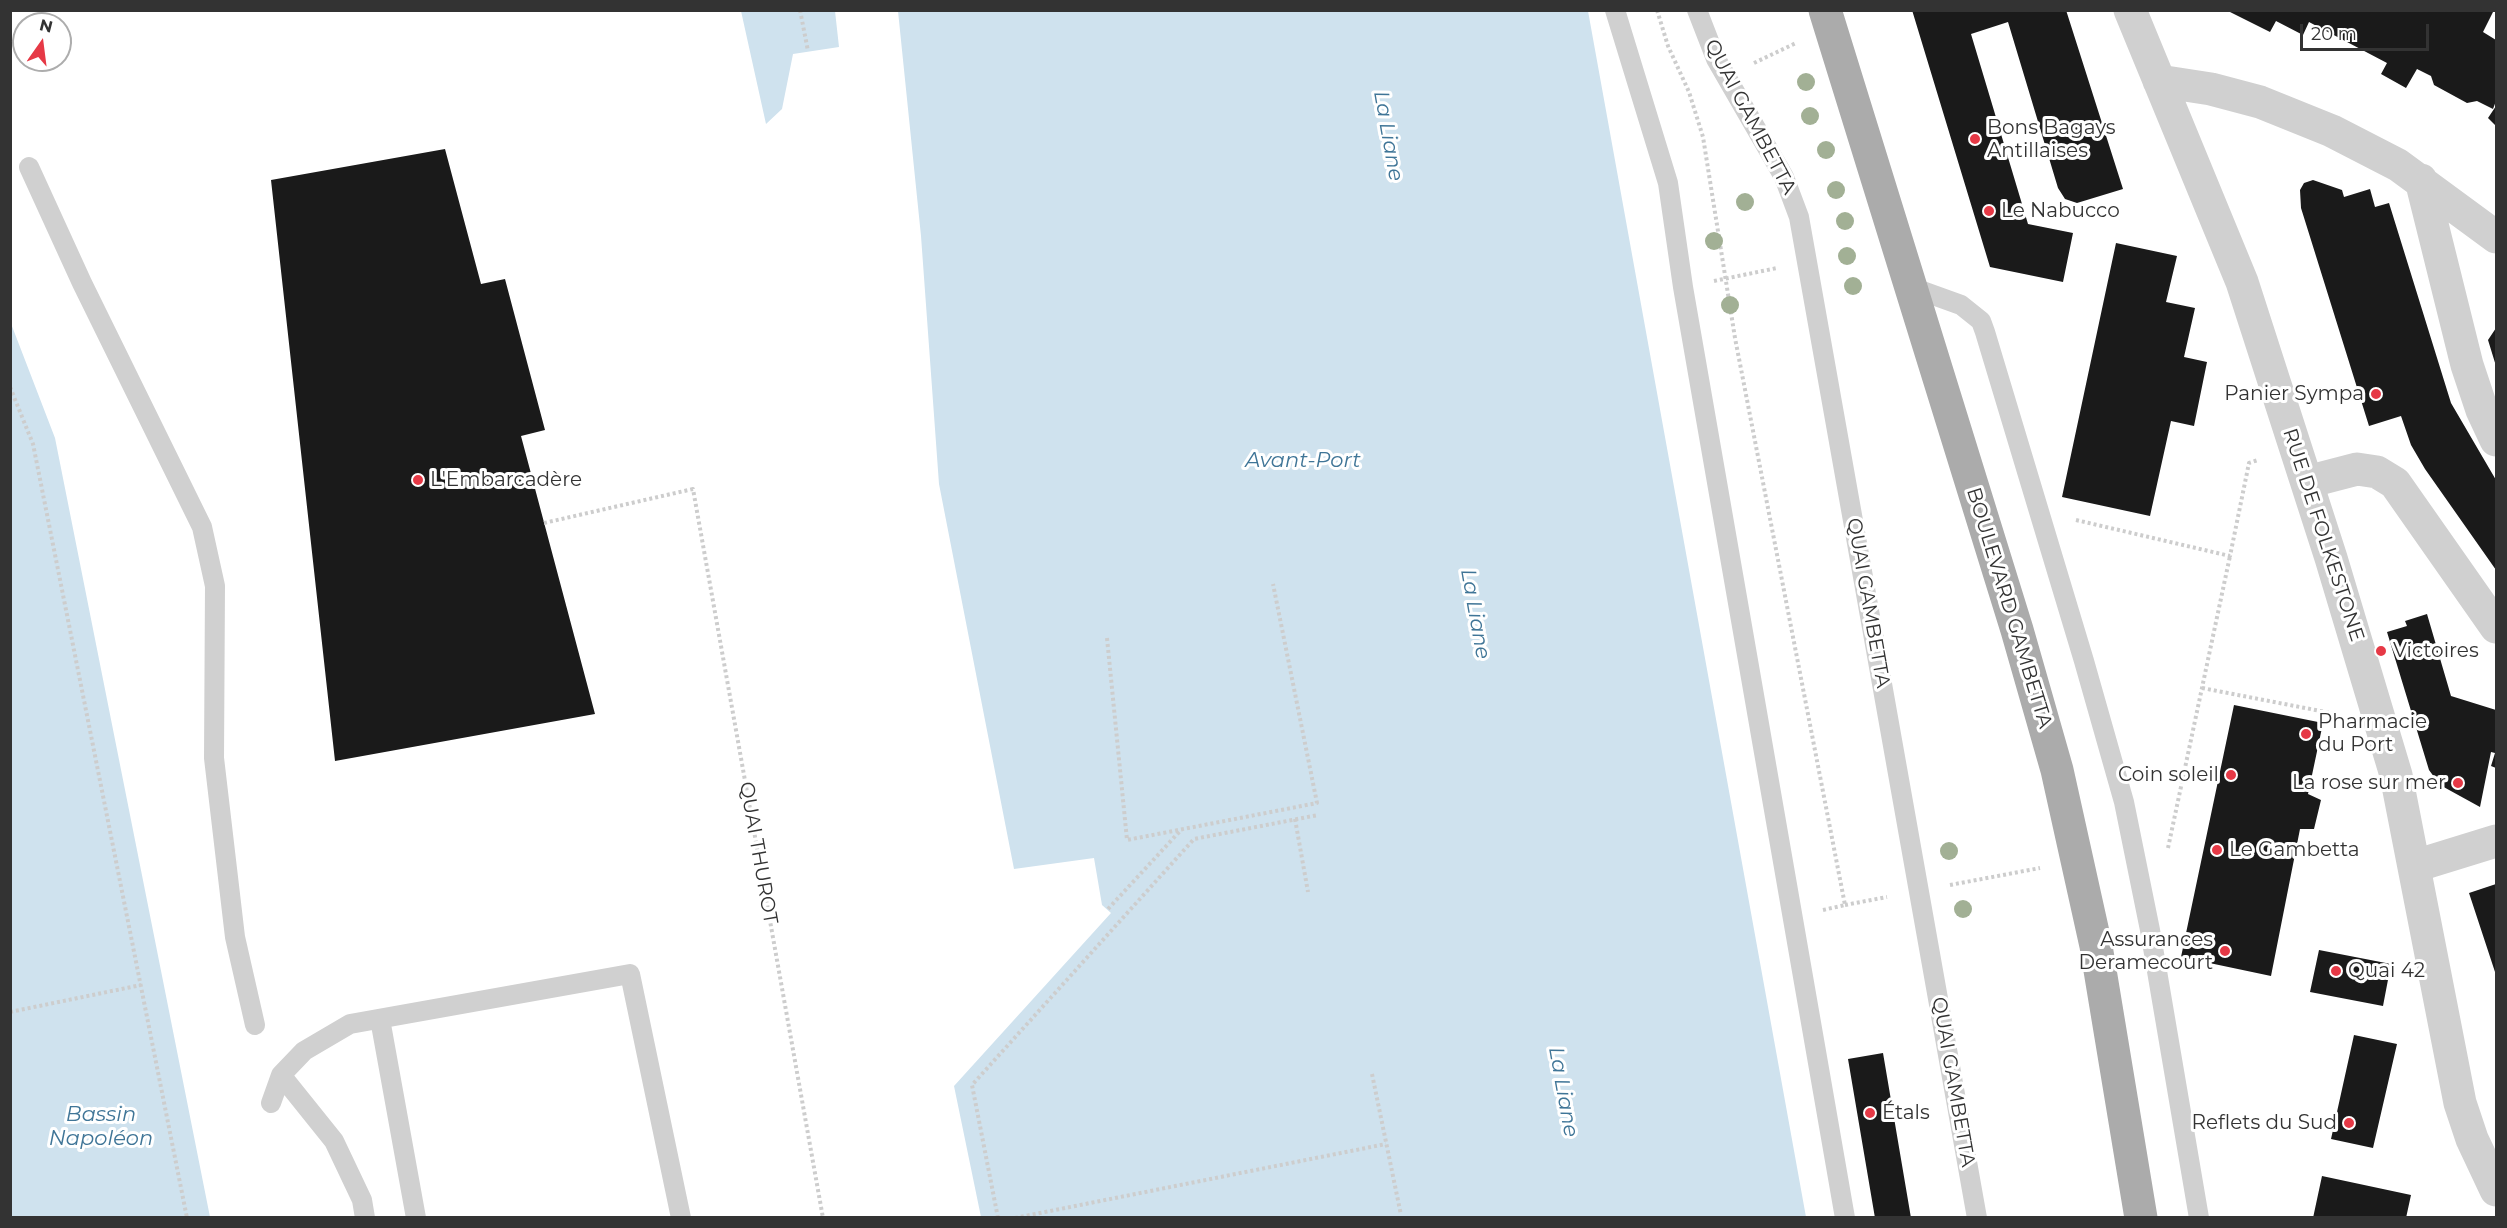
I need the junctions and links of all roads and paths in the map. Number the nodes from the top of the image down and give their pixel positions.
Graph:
1 (800, 10) edge
2 (1615, 10) edge
3 (1657, 10) edge
4 (1697, 10) edge
5 (1826, 10) edge
6 (2130, 10) edge
7 (1797, 42) dead end
8 (808, 51) dead end
9 (1727, 76) junction
10 (2158, 81) junction
11 (29, 166) dead end
12 (2421, 180) junction
13 (2496, 237) edge
14 (1807, 262) junction
15 (1725, 278) junction
16 (1683, 287) junction
17 (1911, 287) junction
18 (1735, 338) dead end
19 (10, 387) edge
20 (2496, 440) edge
21 (2307, 482) junction
22 (2242, 500) dead end
23 (544, 523) dead end
24 (2108, 528) dead end
25 (2230, 556) junction
26 (1273, 584) dead end
27 (2496, 627) edge
28 (1107, 638) dead end
29 (2202, 688) junction
30 (2381, 722) junction
31 (1318, 815) dead end
32 (1295, 819) junction
33 (1180, 831) junction
34 (2496, 841) edge
35 (2167, 852) dead end
36 (2078, 861) junction
37 (2415, 866) junction
38 (1919, 891) junction
39 (1308, 892) dead end
40 (1845, 905) dead end
41 (1108, 909) dead end
42 (141, 985) junction
43 (10, 1012) edge
44 (380, 1019) junction
45 (255, 1025) dead end
46 (1372, 1074) dead end
47 (281, 1076) junction
48 (271, 1103) dead end
49 (1386, 1144) junction
50 (2496, 1190) edge
51 (1401, 1215) dead end
52 (187, 1218) edge
53 (365, 1218) edge
54 (416, 1218) edge
55 (681, 1218) edge
56 (823, 1218) edge
57 (998, 1218) edge
58 (1015, 1218) edge
59 (1845, 1218) edge
60 (1977, 1218) edge
61 (2141, 1218) edge
62 (2199, 1218) edge

1 - 8 path
2 - 16 lane
3 - 15 path
4 - 9 lane, QUAI GAMBETTA
5 - 17 main road, BOULEVARD GAMBETTA
6 - 10 street, RUE DE FOLKESTONE
7 - 9 path
9 - 14 lane, QUAI GAMBETTA
10 - 12 street
10 - 21 street, RUE DE FOLKESTONE
11 - 45 lane
12 - 13 street
12 - 20 street
14 - 15 path
14 - 38 lane, QUAI GAMBETTA
15 - 16 path
15 - 18 path
16 - 59 lane
17 - 36 main road, BOULEVARD GAMBETTA
17 - 62 lane
19 - 42 path
21 - 27 street
21 - 30 street, RUE DE FOLKESTONE
22 - 25 path
23 - 56 path, QUAI THUROT
24 - 25 path
25 - 29 path
26 - 33 path
28 - 33 path
29 - 30 path
29 - 35 path
30 - 37 street, RUE DE FOLKESTONE
31 - 32 path
32 - 39 path
32 - 57 path
33 - 41 path
34 - 37 street
36 - 38 path
36 - 61 main road, BOULEVARD GAMBETTA
37 - 50 street, RUE DE FOLKESTONE
38 - 40 path
38 - 60 lane, QUAI GAMBETTA
42 - 43 path
42 - 52 path
44 - 47 lane
44 - 54 lane
44 - 55 lane
46 - 49 path
47 - 48 lane
47 - 53 lane
49 - 51 path
49 - 58 path

